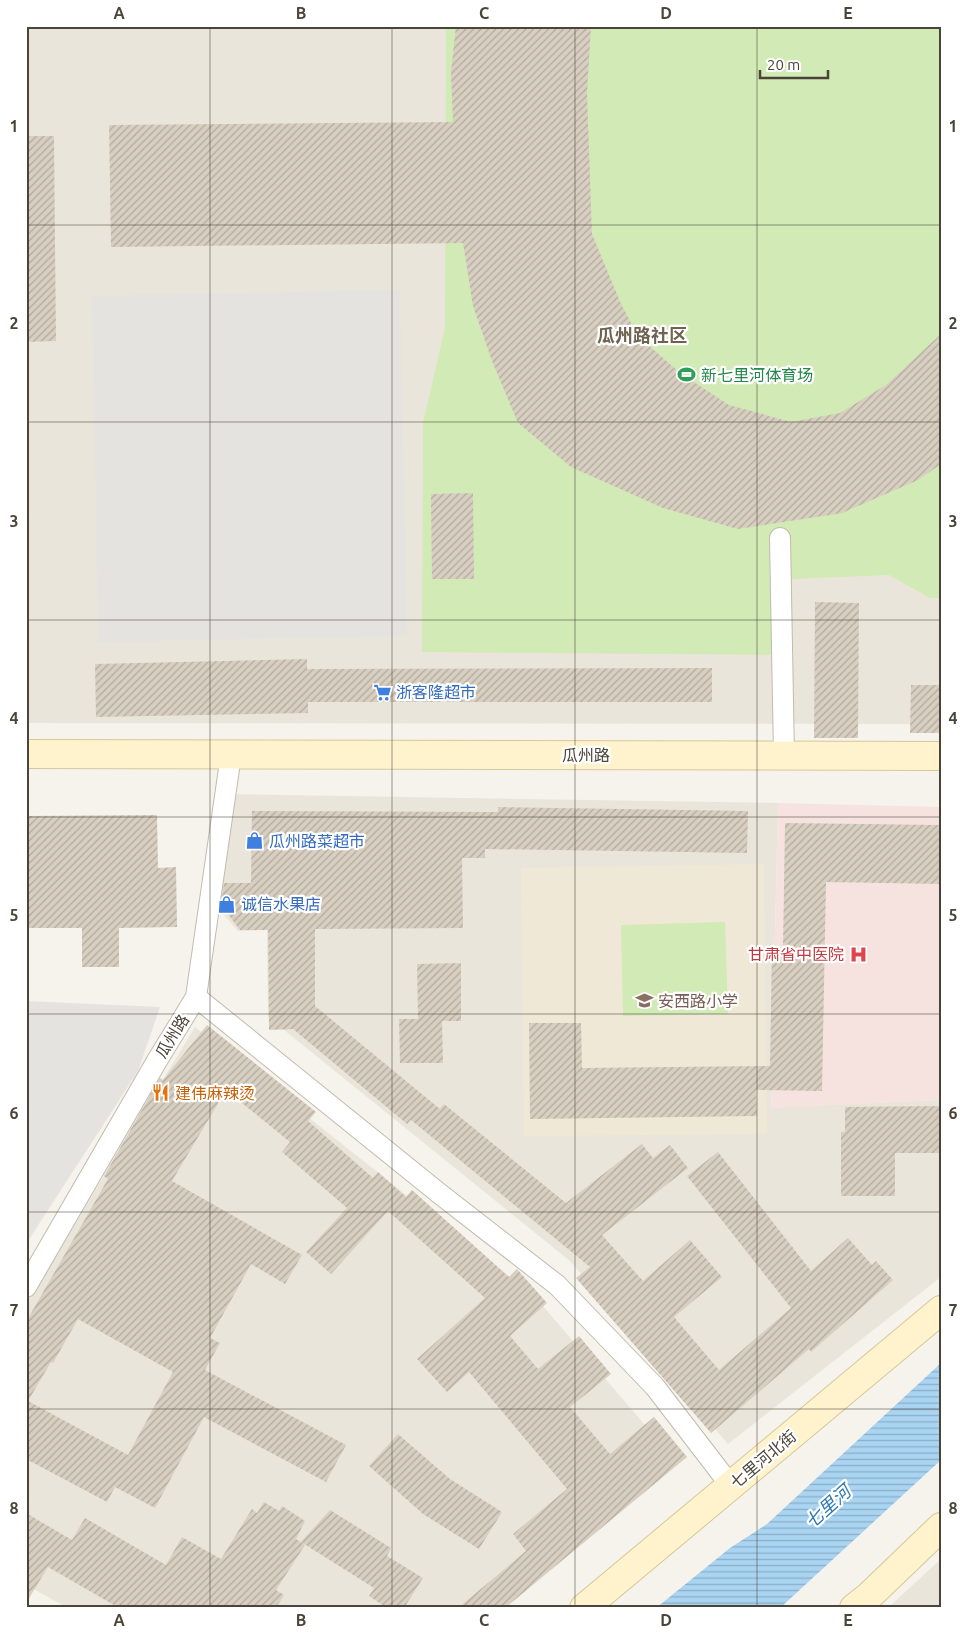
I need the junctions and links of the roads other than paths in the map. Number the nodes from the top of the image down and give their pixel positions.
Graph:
1 (780, 538) dead end
2 (26, 754) edge
3 (232, 755) junction
4 (784, 756) junction
5 (941, 756) edge
6 (196, 997) junction
7 (26, 1287) edge
8 (941, 1310) edge
9 (731, 1486) junction
10 (941, 1527) edge
11 (869, 1604) edge
12 (584, 1608) edge

1 - 4 street
2 - 3 street, 瓜州路
3 - 4 street, 瓜州路
3 - 6 street, 瓜州路
4 - 5 street, 瓜州路
6 - 7 street, 瓜州路
6 - 9 street
8 - 9 street, 七里河北街
9 - 12 street, 七里河北街
10 - 11 street

